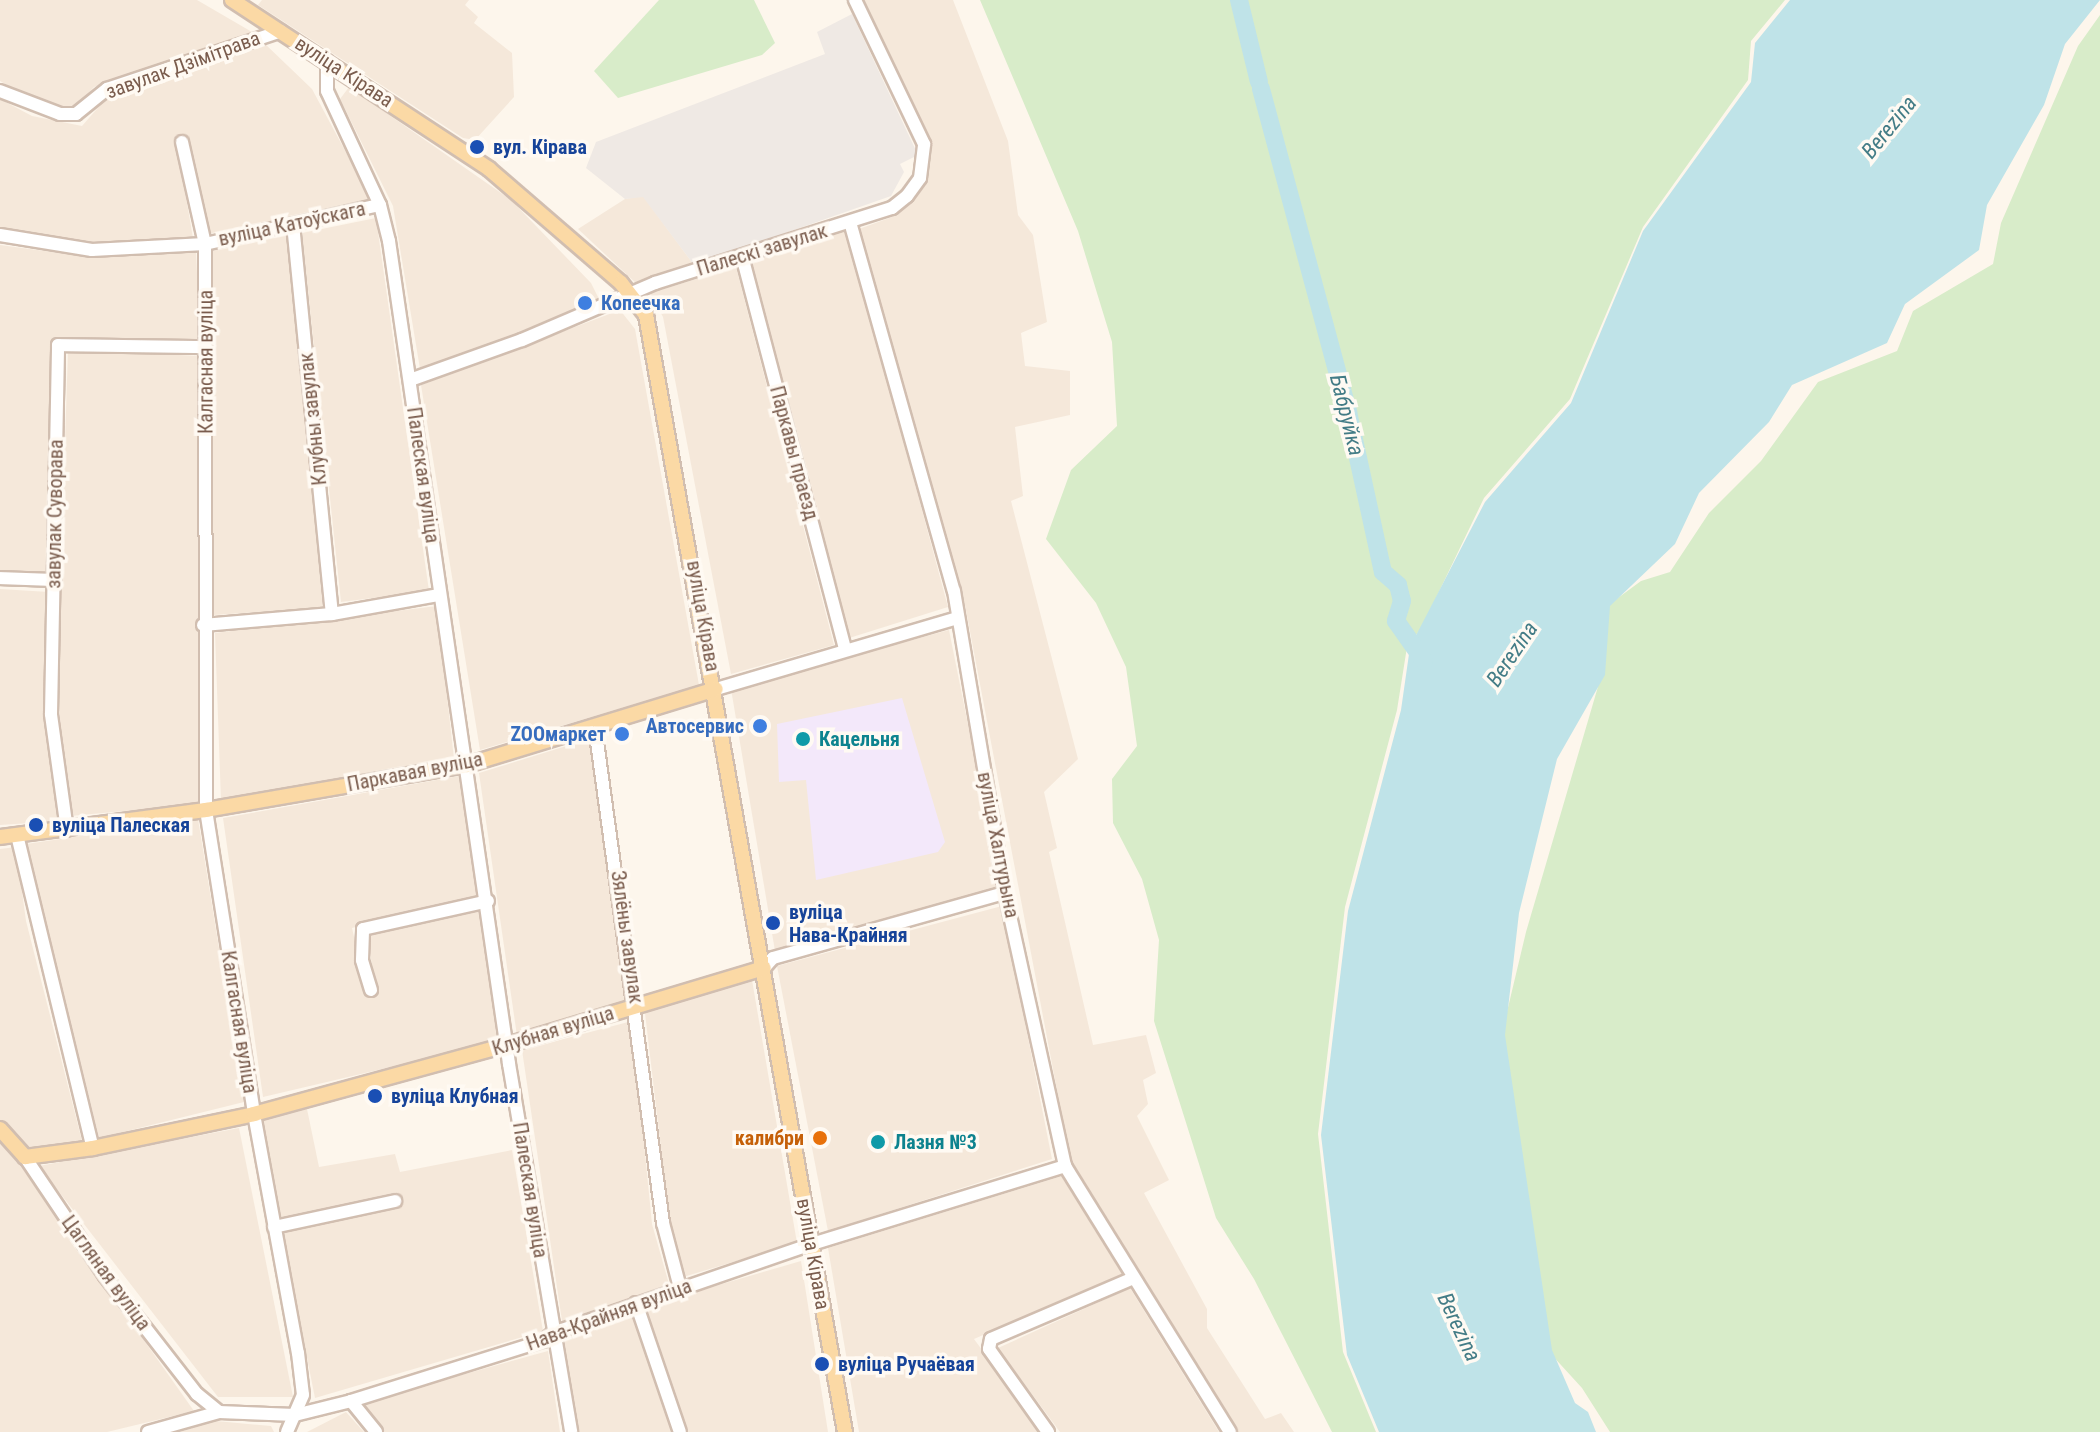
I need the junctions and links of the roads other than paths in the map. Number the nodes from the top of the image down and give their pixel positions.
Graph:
1 (232, 0) edge
2 (855, 0) edge
3 (281, 31) junction
4 (327, 61) junction
5 (0, 91) edge
6 (182, 142) dead end
7 (380, 205) junction
8 (850, 222) junction
9 (293, 224) junction
10 (0, 235) edge
11 (205, 244) junction
12 (742, 256) junction
13 (632, 294) junction
14 (206, 347) junction
15 (410, 380) junction
16 (0, 578) edge
17 (55, 580) junction
18 (439, 595) junction
19 (332, 614) junction
20 (957, 618) junction
21 (203, 625) junction
22 (845, 650) junction
23 (716, 689) junction
24 (595, 727) junction
25 (467, 765) junction
26 (206, 810) junction
27 (67, 830) junction
28 (17, 835) junction
29 (0, 837) edge
30 (1005, 893) junction
31 (488, 901) junction
32 (764, 968) junction
33 (371, 990) dead end
34 (637, 1005) junction
35 (507, 1045) junction
36 (254, 1114) junction
37 (0, 1129) edge
38 (93, 1148) junction
39 (25, 1157) junction
40 (1065, 1166) junction
41 (395, 1201) dead end
42 (274, 1227) junction
43 (812, 1244) junction
44 (1133, 1278) junction
45 (680, 1288) junction
46 (636, 1303) junction
47 (553, 1333) junction
48 (351, 1401) junction
49 (219, 1412) junction
50 (295, 1415) junction
51 (148, 1432) edge
52 (287, 1432) edge
53 (376, 1432) edge
54 (571, 1432) edge
55 (680, 1432) edge
56 (845, 1432) edge
57 (1048, 1432) edge
58 (1230, 1432) edge

1 - 3 main road, вуліца Кірава
2 - 8 street, Палескі завулак
3 - 4 main road, вуліца Кірава
3 - 5 street, завулак Дзімітрава
4 - 7 street, Палеская вуліца
4 - 13 main road, вуліца Кірава
6 - 11 street, вуліца Катоўскага
7 - 9 street, вуліца Катоўскага
7 - 15 street, Палеская вуліца
8 - 12 street, Палескі завулак
8 - 20 street, вуліца Халтурына
9 - 11 street, вуліца Катоўскага
9 - 19 street, Клубны завулак
10 - 11 street, вуліца Катоўскага
11 - 14 street, Калгасная вуліца
12 - 13 street, Палескі завулак
12 - 22 street, Паркавы праезд
13 - 15 street, Палескі завулак
13 - 23 main road, вуліца Кірава
14 - 17 street, завулак Суворава
14 - 21 street, Калгасная вуліца
15 - 18 street, Палеская вуліца
16 - 17 street
17 - 27 street, завулак Суворава
18 - 19 street
18 - 25 street, Палеская вуліца
19 - 21 street
20 - 22 street, Паркавая вуліца
20 - 30 street, вуліца Халтурына
21 - 26 street, Калгасная вуліца
22 - 23 street, Паркавая вуліца
23 - 24 main road, Паркавая вуліца
23 - 32 main road, вуліца Кірава
24 - 25 main road, Паркавая вуліца
24 - 34 street, Зялёны завулак
25 - 26 main road, Паркавая вуліца
25 - 31 street, Палеская вуліца
26 - 27 main road, Паркавая вуліца
26 - 36 street, Калгасная вуліца
27 - 28 main road, Паркавая вуліца
28 - 29 main road, Паркавая вуліца
28 - 38 street
30 - 32 street, Клубная вуліца
30 - 40 street, вуліца Халтурына
31 - 33 street
31 - 35 street, Палеская вуліца
32 - 34 main road, Клубная вуліца
32 - 43 main road, вуліца Кірава
34 - 35 main road, Клубная вуліца
34 - 45 street, Зялёны завулак
35 - 36 main road, Клубная вуліца
35 - 47 street, Палеская вуліца
36 - 38 main road, Клубная вуліца
36 - 42 street, Калгасная вуліца
37 - 39 main road, Цагляная вуліца
38 - 39 main road, Клубная вуліца
39 - 49 street, Цагляная вуліца
40 - 43 street, Нава-Крайняя вуліца
40 - 44 street, вуліца Халтурына
41 - 42 street
42 - 50 street, Калгасная вуліца
43 - 45 street, Нава-Крайняя вуліца
43 - 56 main road, вуліца Кірава
44 - 57 street
44 - 58 street, вуліца Халтурына
45 - 46 street, Нава-Крайняя вуліца
46 - 47 street, Нава-Крайняя вуліца
46 - 55 street
47 - 48 street, Нава-Крайняя вуліца
47 - 54 street, Палеская вуліца
48 - 50 street, Нава-Крайняя вуліца
48 - 53 street
49 - 50 street, Нава-Крайняя вуліца
49 - 51 street, Нава-Крайняя вуліца
50 - 52 street

